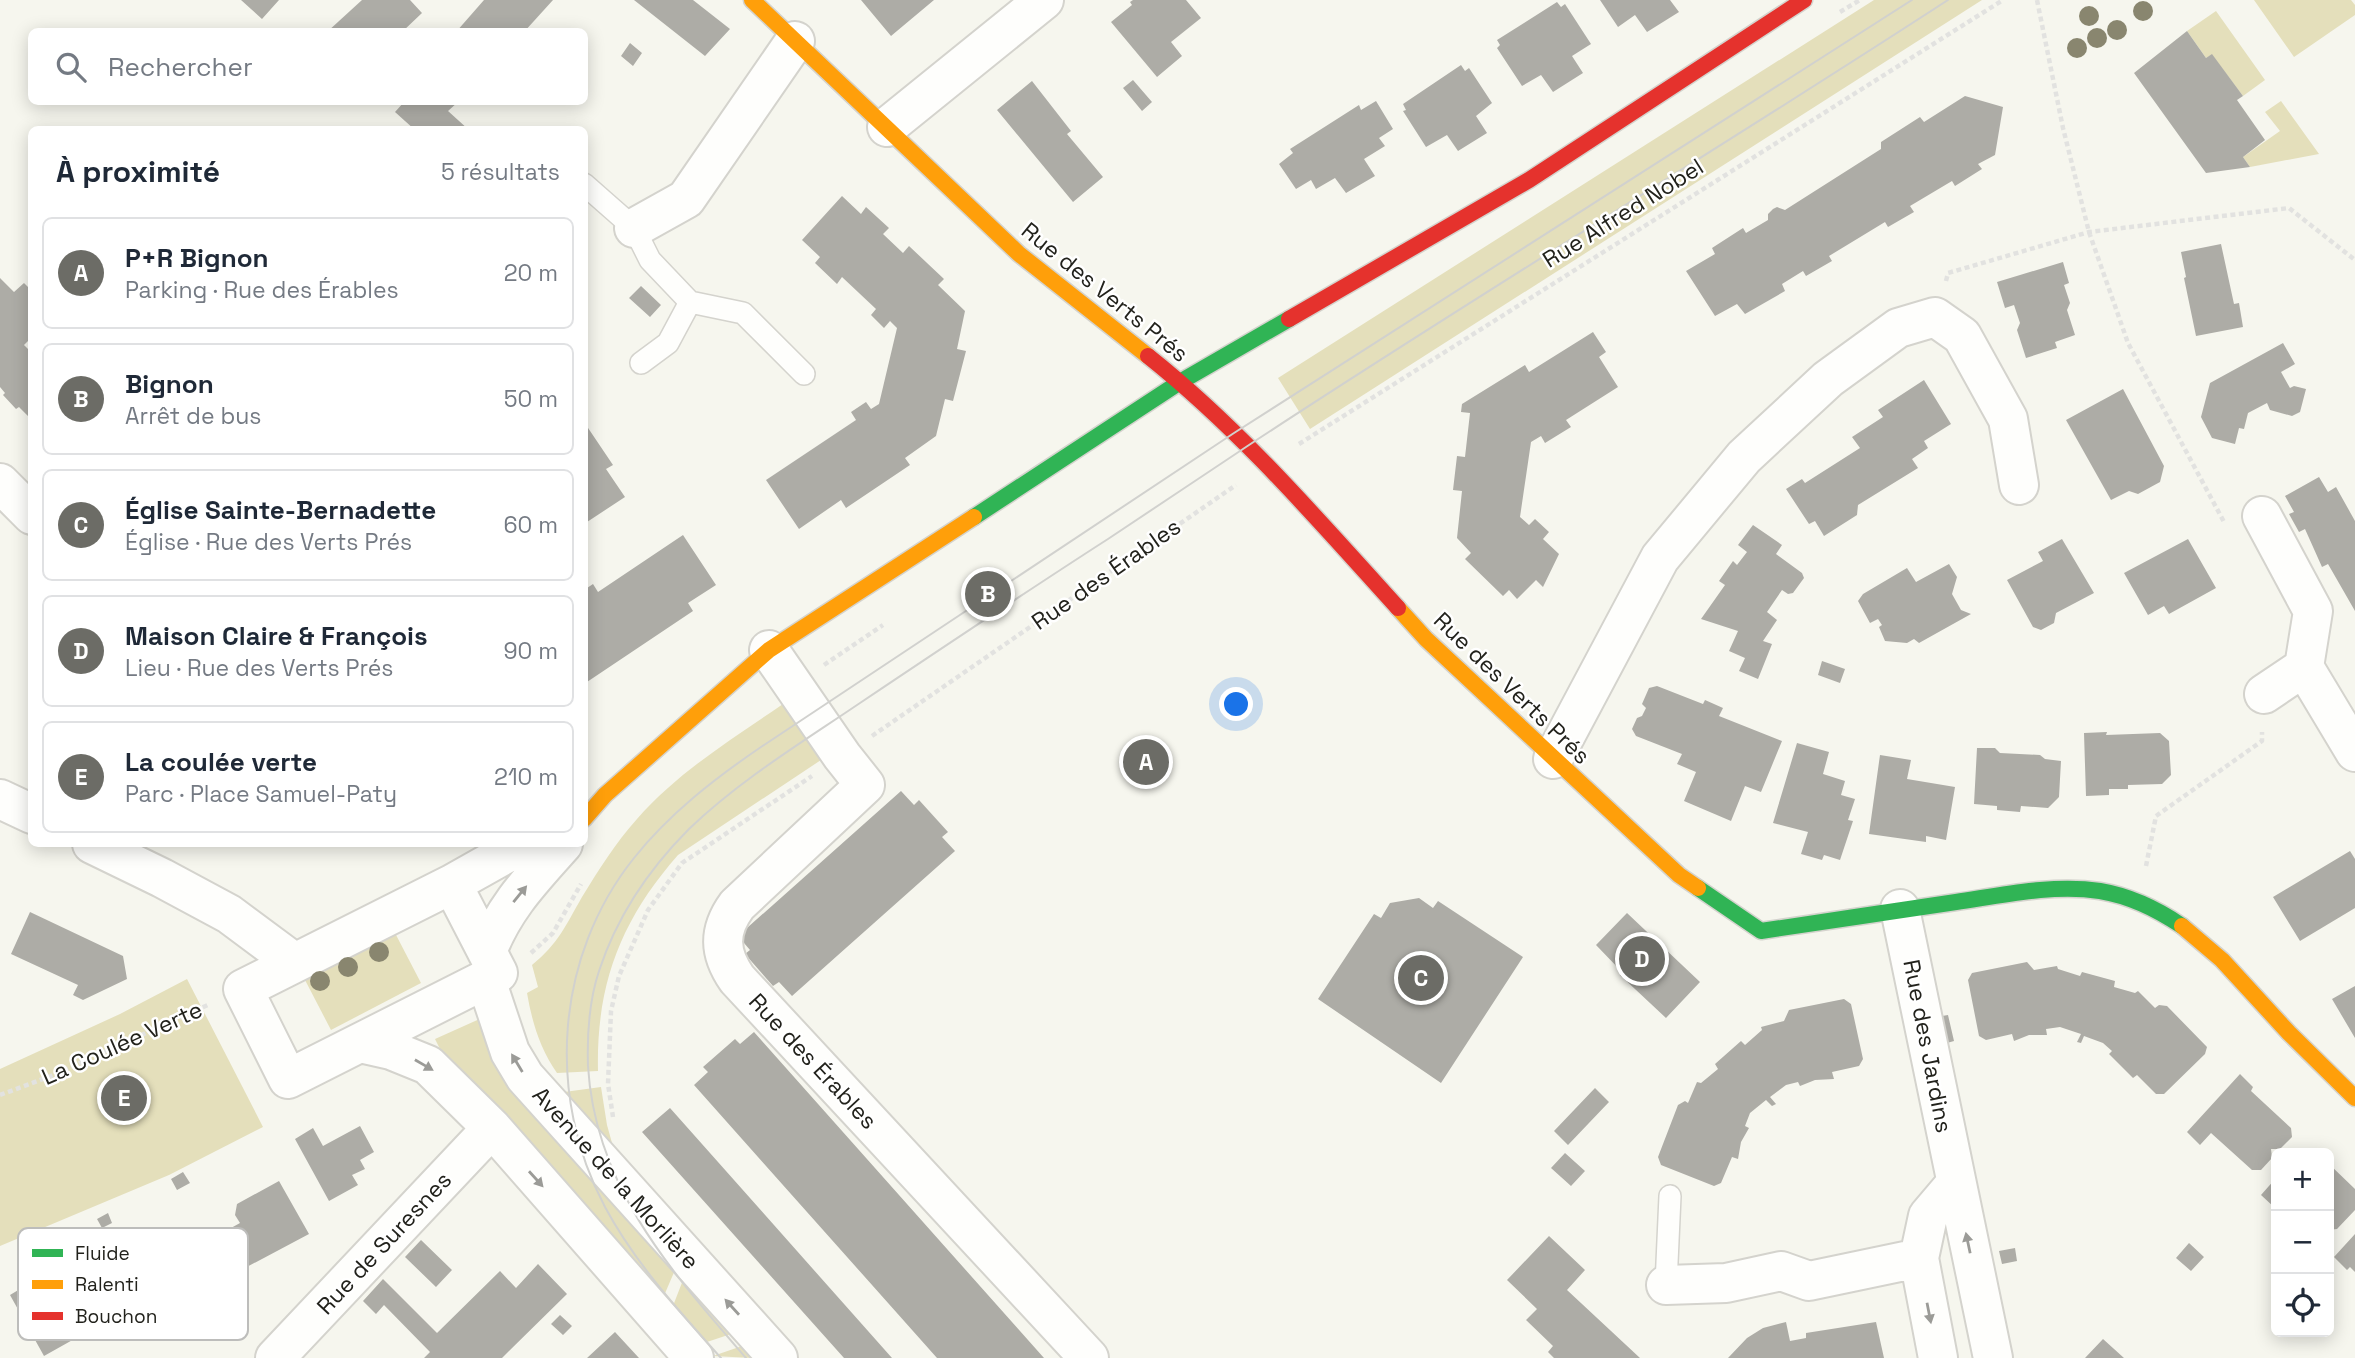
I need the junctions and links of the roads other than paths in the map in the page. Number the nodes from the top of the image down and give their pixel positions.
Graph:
1 (752, 0) edge
2 (1044, 0) edge
3 (1804, 0) edge
4 (795, 41) junction
5 (887, 127) junction
6 (588, 188) edge
7 (634, 228) junction
8 (691, 302) junction
9 (640, 363) dead end
10 (803, 374) dead end
11 (1180, 382) junction
12 (0, 483) edge
13 (2019, 485) dead end
14 (28, 511) edge
15 (2262, 516) dead end
16 (769, 650) junction
17 (2304, 667) junction
18 (2264, 694) road end
19 (2355, 752) edge
20 (1553, 759) junction
21 (0, 799) edge
22 (591, 807) edge
23 (28, 812) edge
24 (98, 847) edge
25 (518, 847) edge
26 (560, 847) edge
27 (452, 884) junction
28 (1900, 909) junction
29 (295, 963) junction
30 (490, 968) junction
31 (360, 1043) junction
32 (2355, 1098) edge
33 (492, 1128) junction
34 (1956, 1183) junction
35 (1670, 1196) dead end
36 (1919, 1258) junction
37 (1667, 1285) joint
38 (275, 1358) edge
39 (694, 1358) edge
40 (778, 1358) edge
41 (1089, 1358) edge
42 (1938, 1358) edge
43 (1993, 1358) edge

1 - 4 street, Rue des Verts Prés
2 - 5 street
3 - 11 street
4 - 5 street, Rue des Verts Prés
4 - 7 street
5 - 11 street, Rue des Verts Prés
6 - 7 lane
7 - 8 lane
8 - 9 lane
8 - 10 lane
11 - 16 street
11 - 20 street, Rue des Verts Prés
12 - 14 street
13 - 20 street
15 - 17 street
16 - 22 street
16 - 41 street, Rue des Érables
17 - 18 street
17 - 19 street
20 - 28 street, Rue des Verts Prés
21 - 23 street
24 - 29 street
25 - 27 street
30 -> 26 street
27 - 29 street
27 - 30 street, Avenue de la Morlière
28 - 32 street, Rue des Verts Prés
28 - 34 street, Rue des Jardins
29 - 31 street
30 - 31 street
40 -> 30 street, Avenue de la Morlière
31 -> 33 street
33 - 38 street, Rue de Suresnes
33 -> 39 street
34 - 36 street
43 -> 34 street, Rue des Jardins
35 - 37 lane
36 - 37 street
36 -> 42 street

